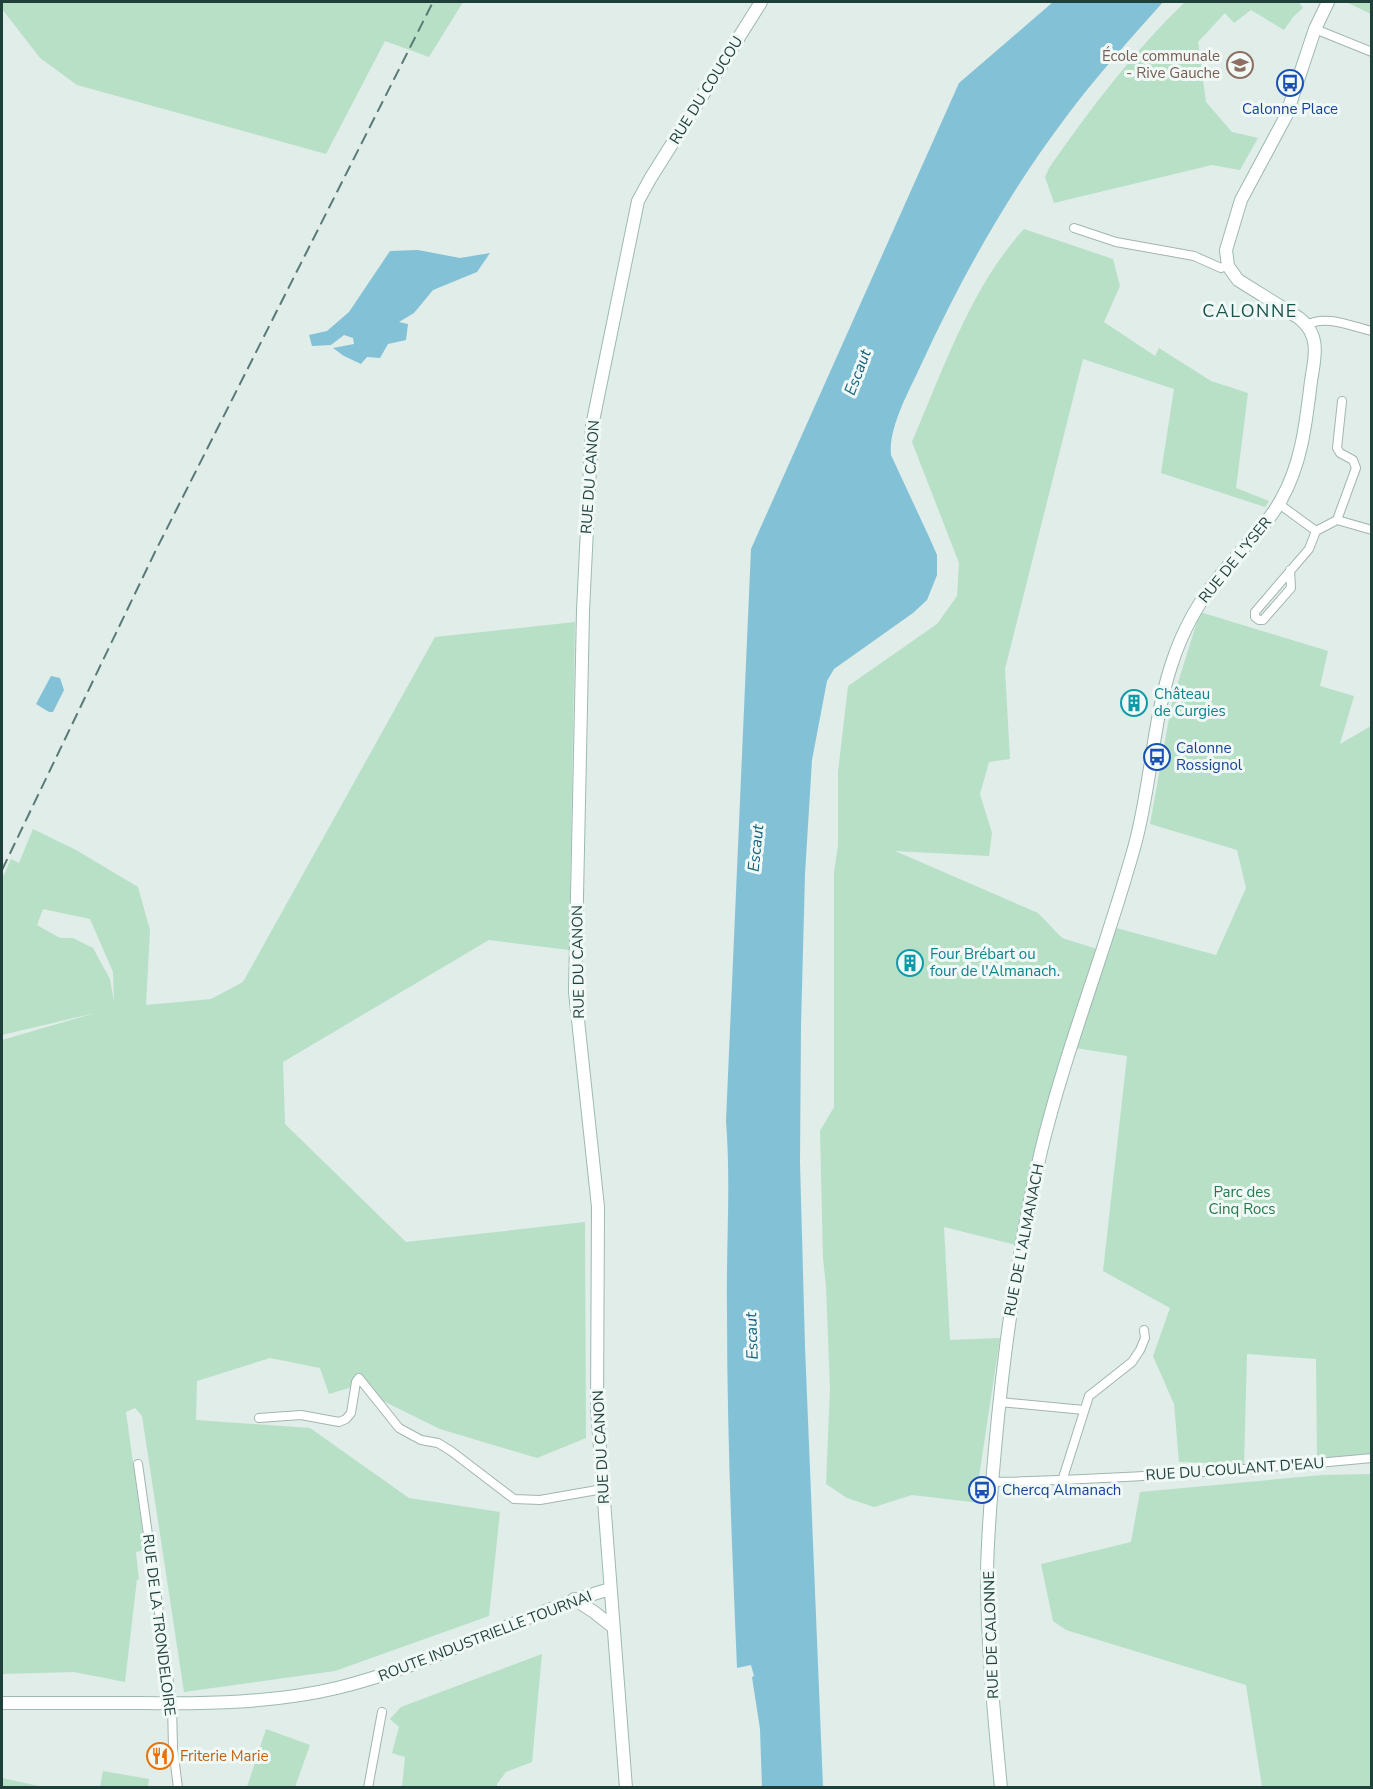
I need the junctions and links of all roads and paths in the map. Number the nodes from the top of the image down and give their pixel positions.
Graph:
1 (761, 2) edge
2 (1328, 2) edge
3 (1315, 29) junction
4 (1371, 52) edge
5 (650, 179) joint
6 (1074, 228) dead end
7 (1228, 266) junction
8 (1307, 325) junction
9 (1371, 331) edge
10 (1342, 402) dead end
11 (1279, 504) junction
12 (1337, 520) junction
13 (1371, 530) edge
14 (1316, 531) junction
15 (1290, 570) junction
16 (1084, 1003) joint
17 (1144, 1330) dead end
18 (999, 1401) junction
19 (1084, 1410) junction
20 (259, 1418) dead end
21 (1371, 1458) edge
22 (138, 1464) dead end
23 (1062, 1481) junction
24 (991, 1482) junction
25 (603, 1489) junction
26 (610, 1589) junction
27 (574, 1599) junction
28 (613, 1628) junction
29 (2, 1703) edge
30 (172, 1704) junction
31 (382, 1712) dead end
32 (178, 1788) edge
33 (368, 1788) edge
34 (626, 1788) edge
35 (1001, 1788) edge

1 - 5 main road, RUE DU COUCOU
2 - 3 main road
3 - 4 street
3 - 7 main road
5 - 25 main road, RUE DU CANON
6 - 7 street
7 - 8 main road
8 - 9 street
8 - 11 main road, RUE DE L'YSER
10 - 12 street
11 - 14 street
11 - 16 main road, RUE DE L'YSER
12 - 13 street
12 - 14 street
14 - 15 street
15 - 15 street
16 - 18 main road, RUE DE L'ALMANACH
17 - 19 street
18 - 19 street
18 - 24 main road, RUE DE L'ALMANACH
19 - 23 street
20 - 25 street
21 - 23 street, RUE DU COULANT D'EAU
22 - 30 street, RUE DE LA TRONDELOIRE
23 - 24 street, RUE DU COULANT D'EAU
24 - 35 main road, RUE DE CALONNE
25 - 26 main road, RUE DU CANON
26 - 27 main road, ROUTE INDUSTRIELLE TOURNAI
26 - 28 main road, RUE DU CANON
27 - 28 main road
27 - 30 main road, ROUTE INDUSTRIELLE TOURNAI
28 - 34 main road, RUE DU CANON
29 - 30 main road, ROUTE INDUSTRIELLE TOURNAI
30 - 32 street, RUE DE LA TRONDELOIRE
31 - 33 street

